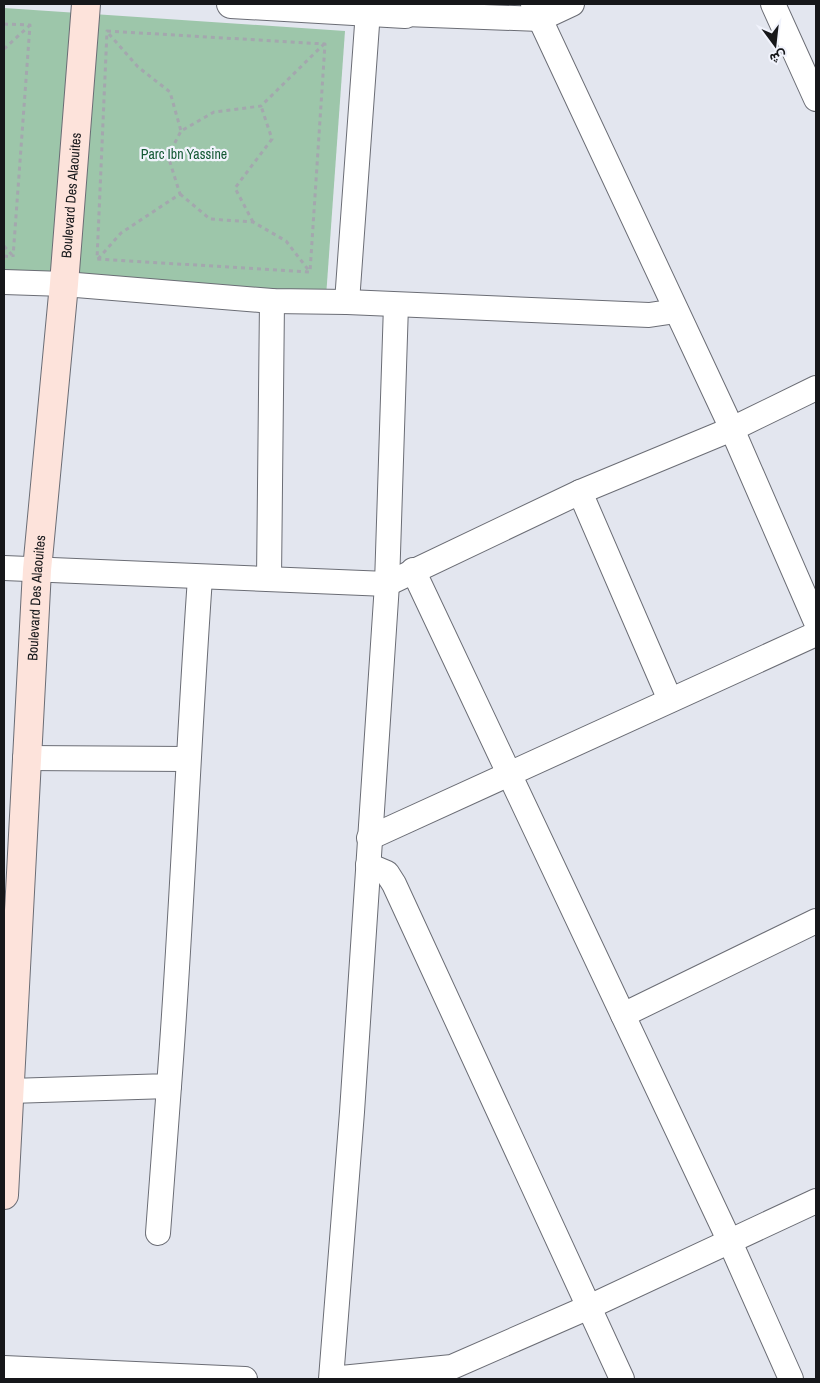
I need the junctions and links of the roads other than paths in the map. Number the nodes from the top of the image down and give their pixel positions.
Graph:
1 (86, 4) edge
2 (231, 4) edge
3 (572, 4) edge
4 (773, 4) edge
5 (290, 6) edge
6 (408, 9) edge
7 (368, 11) junction
8 (536, 11) edge
9 (816, 99) edge
10 (4, 282) edge
11 (64, 284) junction
12 (272, 301) junction
13 (347, 302) junction
14 (396, 305) junction
15 (676, 311) junction
16 (816, 388) edge
17 (732, 429) junction
18 (580, 492) junction
19 (4, 568) edge
20 (37, 570) junction
21 (413, 570) junction
22 (200, 578) junction
23 (269, 579) junction
24 (387, 584) junction
25 (816, 622) edge
26 (816, 634) edge
27 (670, 700) junction
28 (25, 758) junction
29 (187, 759) junction
30 (510, 774) junction
31 (369, 838) junction
32 (368, 865) junction
33 (816, 921) edge
34 (623, 1015) junction
35 (169, 1086) junction
36 (10, 1091) junction
37 (4, 1195) edge
38 (816, 1201) edge
39 (158, 1233) dead end
40 (730, 1242) junction
41 (588, 1307) junction
42 (4, 1368) edge
43 (452, 1373) edge
44 (244, 1379) edge
45 (622, 1379) edge
46 (791, 1379) edge

1 - 11 main road, Boulevard Des Alaouites
2 - 5 street
3 - 8 street
4 - 9 street
5 - 7 street
6 - 7 street
6 - 8 street
7 - 13 street
8 - 15 street
10 - 11 street
11 - 12 street
11 - 20 main road, Boulevard Des Alaouites
12 - 13 street
12 - 23 street
13 - 14 street
14 - 15 street
14 - 24 street
15 - 17 street
16 - 17 street
17 - 18 street
17 - 25 street
18 - 21 street
18 - 27 street
19 - 20 street
20 - 22 street
20 - 28 main road, Boulevard Des Alaouites
21 - 24 street
21 - 30 street
22 - 23 street
22 - 29 street
23 - 24 street
24 - 31 street
26 - 27 street
27 - 30 street
28 - 29 street
28 - 36 main road, Boulevard Des Alaouites
29 - 35 street
30 - 31 street
30 - 34 street
31 - 32 street
32 - 41 street
32 - 43 street
33 - 34 street
34 - 40 street
35 - 36 street
35 - 39 street
36 - 37 main road, Boulevard Des Alaouites
38 - 40 street
40 - 41 street
40 - 46 street
41 - 43 street
41 - 45 street
42 - 44 street

